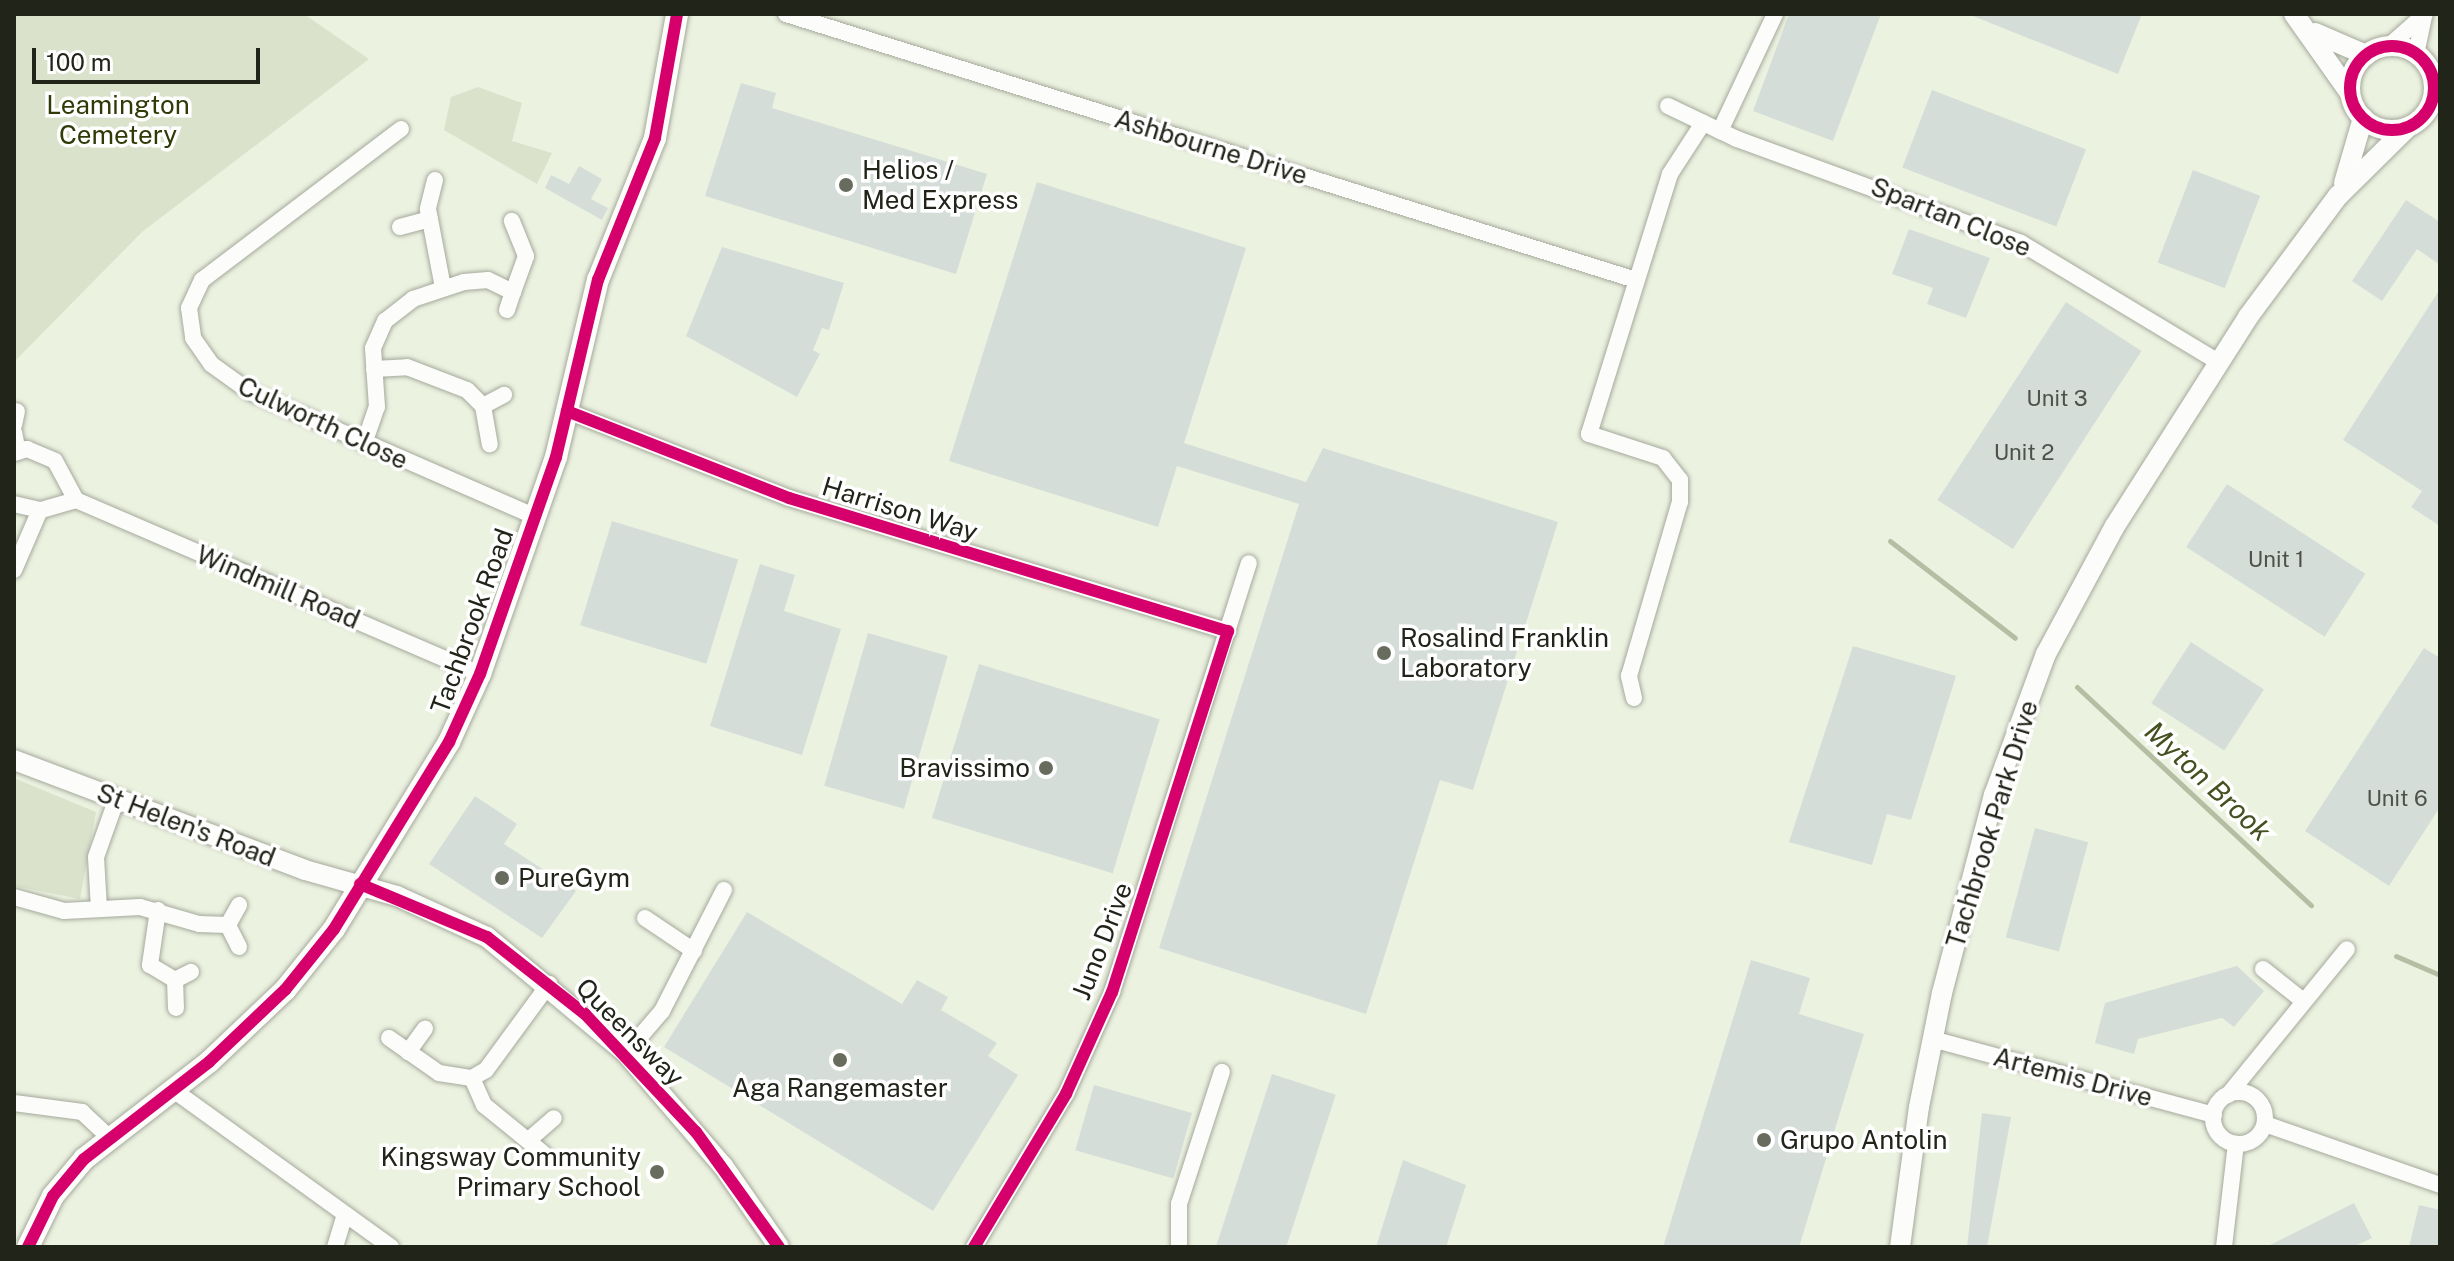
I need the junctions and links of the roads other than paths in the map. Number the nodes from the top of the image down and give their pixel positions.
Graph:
1 (677, 14) edge
2 (786, 14) edge
3 (1775, 14) edge
4 (2294, 14) edge
5 (2425, 15) edge
6 (2312, 31) junction
7 (2389, 46) junction
8 (2416, 54) junction
9 (2366, 55) junction
10 (2436, 81) edge
11 (2350, 93) junction
12 (1668, 106) dead end
13 (2363, 118) junction
14 (2424, 120) edge
15 (1703, 123) junction
16 (401, 129) dead end
17 (1720, 131) junction
18 (435, 180) dead end
19 (2338, 196) junction
20 (430, 219) junction
21 (512, 221) dead end
22 (400, 227) dead end
23 (1636, 280) junction
24 (443, 288) junction
25 (513, 292) junction
26 (507, 310) dead end
27 (2218, 362) junction
28 (374, 369) junction
29 (504, 395) dead end
30 (483, 406) junction
31 (567, 411) junction
32 (14, 432) edge
33 (364, 444) junction
34 (490, 444) dead end
35 (16, 452) edge
36 (76, 500) junction
37 (14, 504) edge
38 (40, 510) junction
39 (534, 516) junction
40 (1249, 563) dead end
41 (14, 568) edge
42 (1228, 631) junction
43 (480, 674) junction
44 (1634, 698) dead end
45 (14, 760) edge
46 (117, 798) junction
47 (360, 884) junction
48 (724, 890) dead end
49 (14, 897) edge
50 (239, 905) dead end
51 (99, 909) junction
52 (158, 910) junction
53 (645, 918) dead end
54 (228, 925) junction
55 (239, 947) dead end
56 (2347, 949) dead end
57 (694, 951) junction
58 (2263, 969) dead end
59 (191, 972) dead end
60 (175, 980) junction
61 (549, 984) junction
62 (2302, 1000) junction
63 (176, 1008) dead end
64 (425, 1029) dead end
65 (389, 1038) dead end
66 (1932, 1039) junction
67 (408, 1052) junction
68 (626, 1053) junction
69 (2264, 1058) junction
70 (1222, 1072) dead end
71 (472, 1078) junction
72 (172, 1089) junction
73 (2228, 1095) junction
74 (2257, 1099) junction
75 (14, 1103) edge
76 (2214, 1115) junction
77 (554, 1118) dead end
78 (2265, 1124) junction
79 (109, 1137) junction
80 (531, 1138) junction
81 (2236, 1144) junction
82 (544, 1154) dead end
83 (2440, 1185) edge
84 (345, 1214) junction
85 (28, 1247) edge
86 (335, 1247) edge
87 (391, 1247) edge
88 (779, 1247) edge
89 (974, 1247) edge
90 (1179, 1247) edge
91 (1900, 1247) edge
92 (2224, 1247) edge

1 - 31 main road, Tachbrook Road
2 - 23 street, Ashbourne Drive
3 - 17 street
4 - 6 street
5 - 7 street
5 - 8 street
6 - 9 street
6 - 11 street
7 - 8 street
7 - 9 street
8 - 10 street
9 - 11 street
10 - 14 street
11 - 13 street
12 - 15 street, Spartan Close
13 - 14 street
13 - 19 street, Tachbrook Park Drive
14 - 19 street, Tachbrook Park Drive
15 - 17 street, Spartan Close
15 - 23 street
16 - 33 street, Culworth Close
17 - 27 street, Spartan Close
18 - 20 street
19 - 27 street, Tachbrook Park Drive
20 - 22 street
20 - 24 street
21 - 25 street
23 - 44 street
24 - 25 street
24 - 28 street
25 - 26 street
27 - 66 street, Tachbrook Park Drive
28 - 30 street
28 - 33 street
29 - 30 street
30 - 34 street
31 - 39 main road, Tachbrook Road
31 - 42 street, Harrison Way
32 - 35 street
33 - 39 street, Culworth Close
35 - 36 street
36 - 38 street
36 - 43 street, Windmill Road
37 - 38 street
38 - 41 street
39 - 43 main road, Tachbrook Road
40 - 42 street, Juno Drive
42 - 89 street, Juno Drive
43 - 47 main road, Tachbrook Road
45 - 46 street, St Helen's Road
46 - 47 street, St Helen's Road
46 - 51 street
47 - 61 street, Queensway
47 - 72 main road, Tachbrook Road
48 - 57 street
49 - 51 street
50 - 54 street
51 - 52 street
52 - 54 street
52 - 60 street
53 - 57 street
54 - 55 street
56 - 62 street
57 - 68 street
58 - 62 street
59 - 60 street
60 - 63 street
61 - 68 street, Queensway
61 - 71 street
62 - 69 street
64 - 67 street
65 - 67 street
66 - 76 street, Artemis Drive
66 - 91 street, Tachbrook Park Drive
67 - 71 street
68 - 88 street, Queensway
69 - 73 street
69 - 74 street
70 - 90 street
71 - 80 street
72 - 79 main road, Tachbrook Road
72 - 84 street
73 - 74 street
73 - 76 street
74 - 78 street
75 - 79 street
76 - 81 street
77 - 80 street
78 - 81 street
78 - 83 street
79 - 85 main road, Tachbrook Road
80 - 82 street
81 - 92 street
84 - 86 street
84 - 87 street

